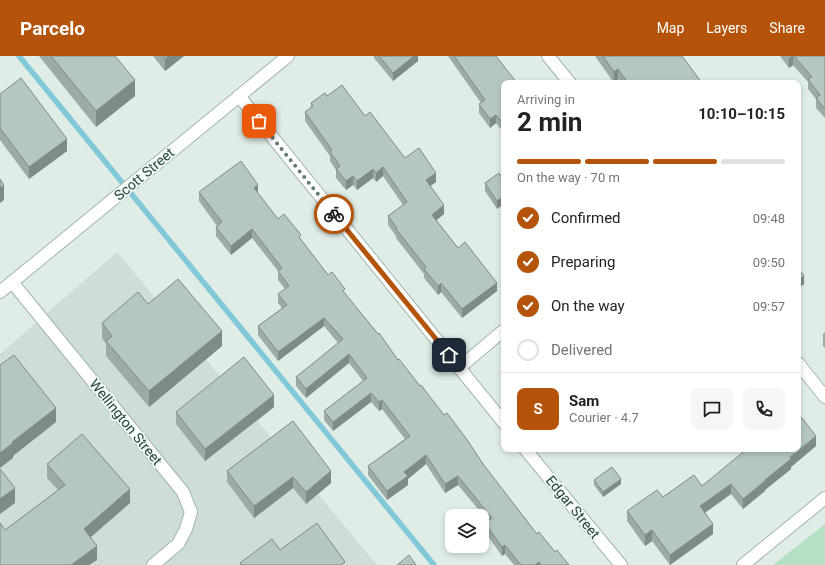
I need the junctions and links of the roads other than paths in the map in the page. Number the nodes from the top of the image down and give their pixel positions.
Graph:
1 (288, 56) edge
2 (548, 56) edge
3 (568, 80) edge
4 (239, 96) junction
5 (12, 282) junction
6 (0, 292) edge
7 (501, 333) edge
8 (801, 367) edge
9 (459, 368) junction
10 (825, 397) edge
11 (501, 419) edge
12 (527, 452) edge
13 (825, 498) edge
14 (153, 565) edge
15 (620, 565) edge
16 (743, 565) edge

1 - 4 street, Scott Street
2 - 3 street
4 - 5 street, Scott Street
4 - 9 street
5 - 6 street, Scott Street
5 - 14 street, Wellington Street
7 - 9 street
8 - 10 street
9 - 11 street
12 - 15 street, Edgar Street
13 - 16 street

